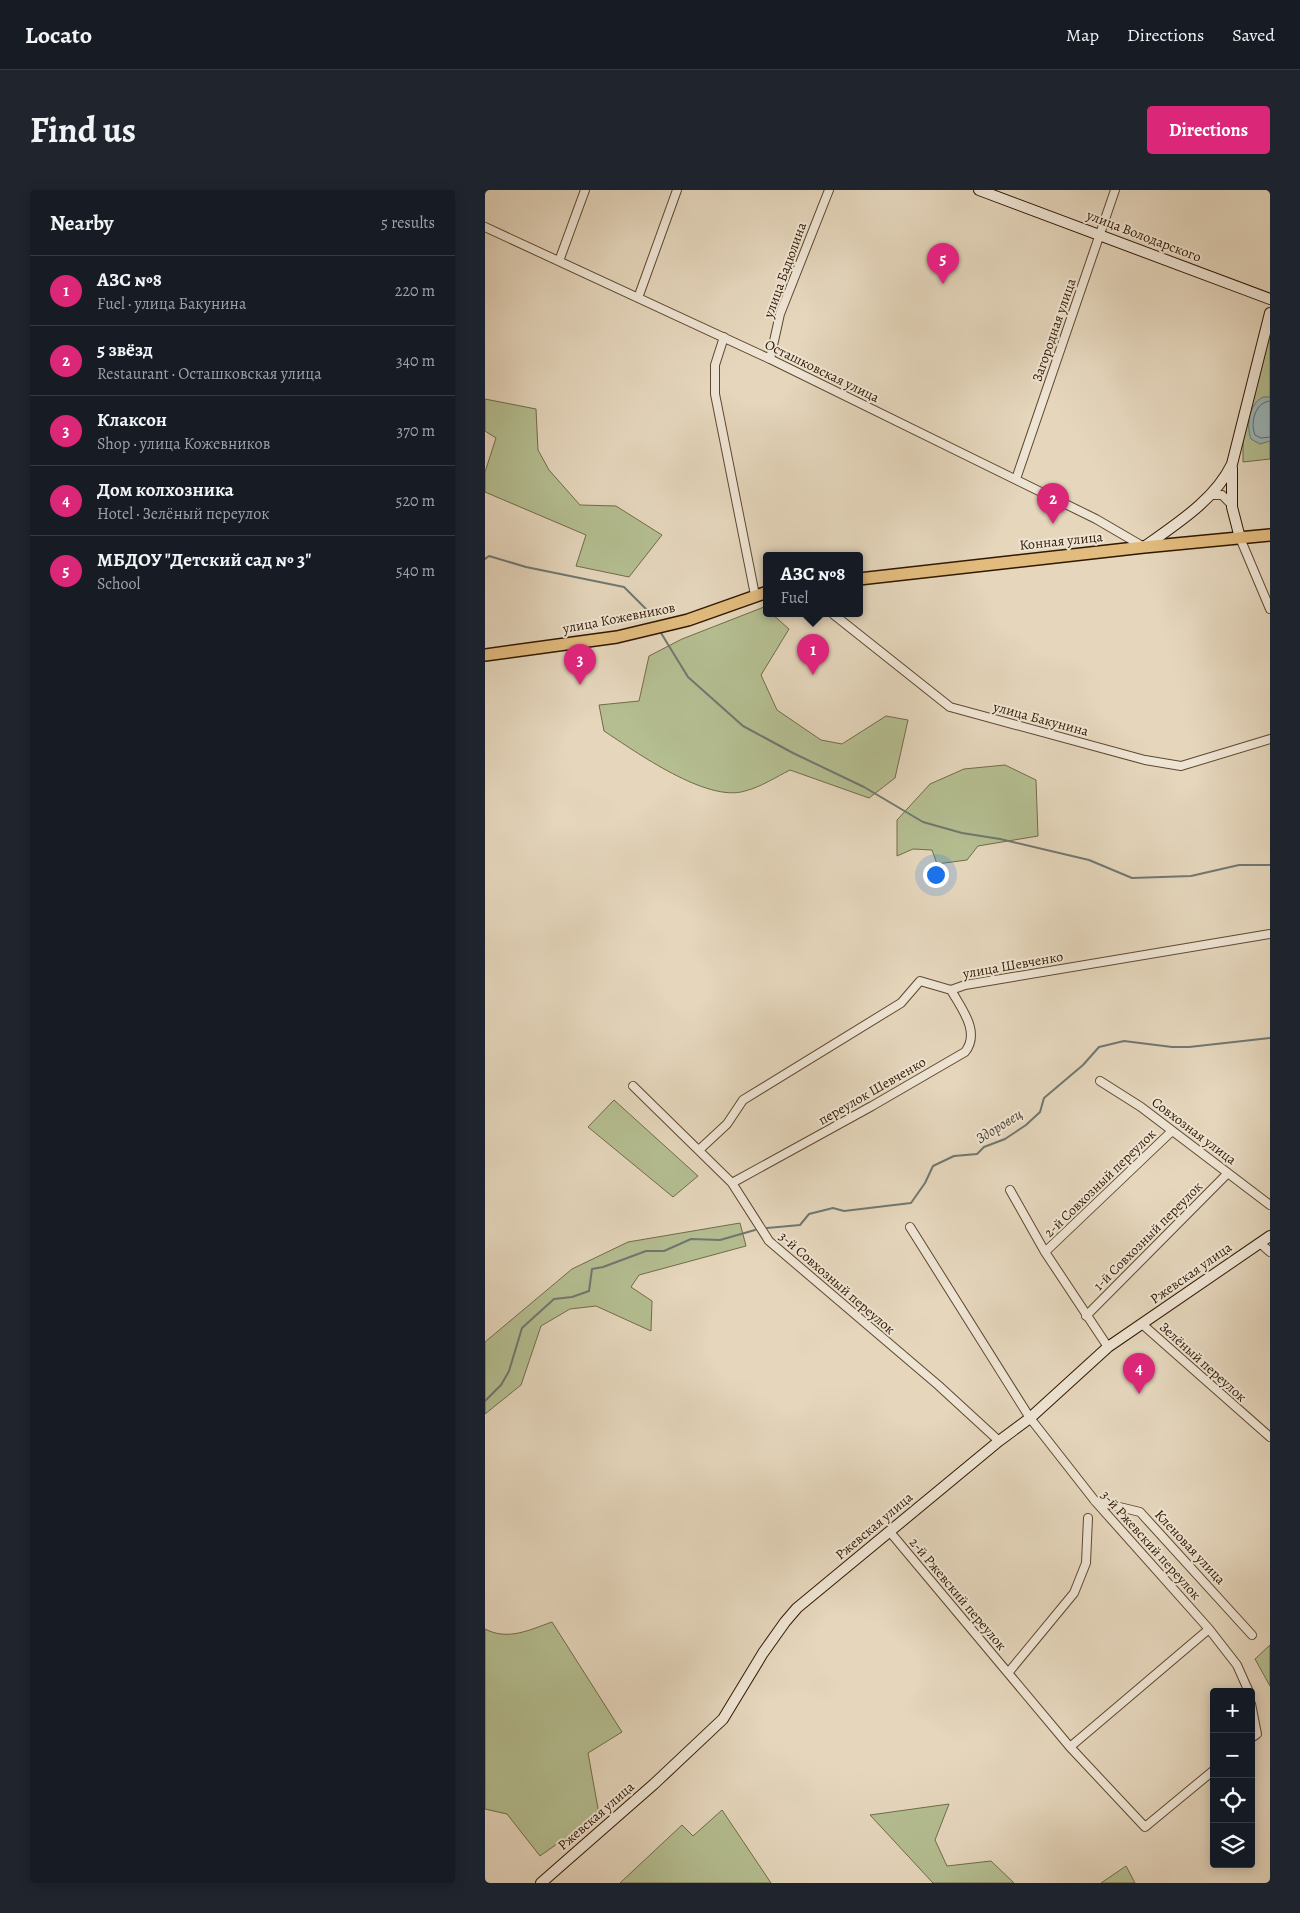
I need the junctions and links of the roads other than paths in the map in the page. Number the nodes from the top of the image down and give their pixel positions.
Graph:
1 (585, 190) edge
2 (677, 190) edge
3 (829, 190) edge
4 (979, 190) edge
5 (1115, 190) edge
6 (485, 227) edge
7 (1101, 234) junction
8 (559, 262) junction
9 (638, 298) junction
10 (1270, 299) edge
11 (1270, 313) edge
12 (723, 337) junction
13 (770, 359) junction
14 (1232, 464) junction
15 (1016, 479) junction
16 (1210, 495) junction
17 (1232, 507) junction
18 (1169, 529) junction
19 (1270, 535) edge
20 (1240, 538) junction
21 (1176, 544) junction
22 (1144, 547) junction
23 (863, 580) edge
24 (763, 593) edge
25 (755, 595) junction
26 (1270, 609) edge
27 (837, 617) edge
28 (485, 655) edge
29 (1270, 739) edge
30 (1270, 934) edge
31 (951, 990) junction
32 (1100, 1081) dead end
33 (633, 1086) dead end
34 (1171, 1132) junction
35 (699, 1150) junction
36 (1229, 1173) junction
37 (732, 1183) junction
38 (1010, 1190) dead end
39 (1270, 1205) edge
40 (910, 1227) dead end
41 (1270, 1236) edge
42 (1260, 1243) junction
43 (1045, 1252) junction
44 (1270, 1252) edge
45 (1086, 1316) junction
46 (1142, 1324) junction
47 (1108, 1347) junction
48 (1030, 1418) junction
49 (1270, 1437) edge
50 (999, 1441) junction
51 (1095, 1501) junction
52 (1088, 1518) dead end
53 (890, 1532) junction
54 (1209, 1629) junction
55 (1252, 1635) dead end
56 (1008, 1673) junction
57 (1247, 1688) edge
58 (1070, 1747) junction
59 (1210, 1773) edge
60 (541, 1883) edge

1 - 8 street
2 - 9 street
3 - 13 street, улица Бадюлина
4 - 7 main road, улица Володарского
5 - 7 street, Загородная улица
6 - 8 street, Осташковская улица
7 - 10 main road, улица Володарского
7 - 15 street, Загородная улица
8 - 9 street, Осташковская улица
9 - 12 street, Осташковская улица
11 - 14 main road, Конная улица
12 - 13 street, Осташковская улица
12 - 25 street
13 - 15 street, Осташковская улица
14 - 16 main road, Конная улица
14 - 17 main road, Конная улица
15 - 22 street, Осташковская улица
16 - 17 street
16 - 18 main road, Конная улица
17 - 20 main road, Конная улица
18 - 21 street
18 - 22 main road, Конная улица
19 - 20 main road
20 - 21 main road
20 - 26 street
21 - 22 main road
22 - 23 main road, Конная улица
24 - 25 main road
25 - 28 main road, улица Кожевников
27 - 29 street, улица Бакунина
30 - 31 street, улица Шевченко
31 - 35 street, улица Шевченко
31 - 37 street, переулок Шевченко
32 - 34 street, Совхозная улица
33 - 35 street, 3-й Совхозный переулок
34 - 36 street, Совхозная улица
34 - 43 street, 2-й Совхозный переулок
35 - 37 street, 3-й Совхозный переулок
36 - 39 street, Совхозная улица
36 - 45 street, 1-й Совхозный переулок
37 - 50 street, 3-й Совхозный переулок
38 - 43 street, 2-й Совхозный переулок
40 - 48 street
41 - 42 main road, Ржевская улица
42 - 44 street
42 - 46 main road, Ржевская улица
43 - 45 street, 2-й Совхозный переулок
45 - 47 street, 2-й Совхозный переулок
46 - 47 main road, Ржевская улица
46 - 49 street, Зелёный переулок
47 - 48 main road, Ржевская улица
48 - 50 main road, Ржевская улица
48 - 51 street, 3-й Ржевский переулок
50 - 53 main road, Ржевская улица
51 - 54 street, 3-й Ржевский переулок
51 - 55 street, Кленовая улица
52 - 56 street, 2-й Ржевский переулок
53 - 56 street, 2-й Ржевский переулок
53 - 60 main road, Ржевская улица
54 - 57 street, 3-й Ржевский переулок
54 - 58 street
56 - 58 street, 2-й Ржевский переулок
58 - 59 street, 2-й Ржевский переулок

